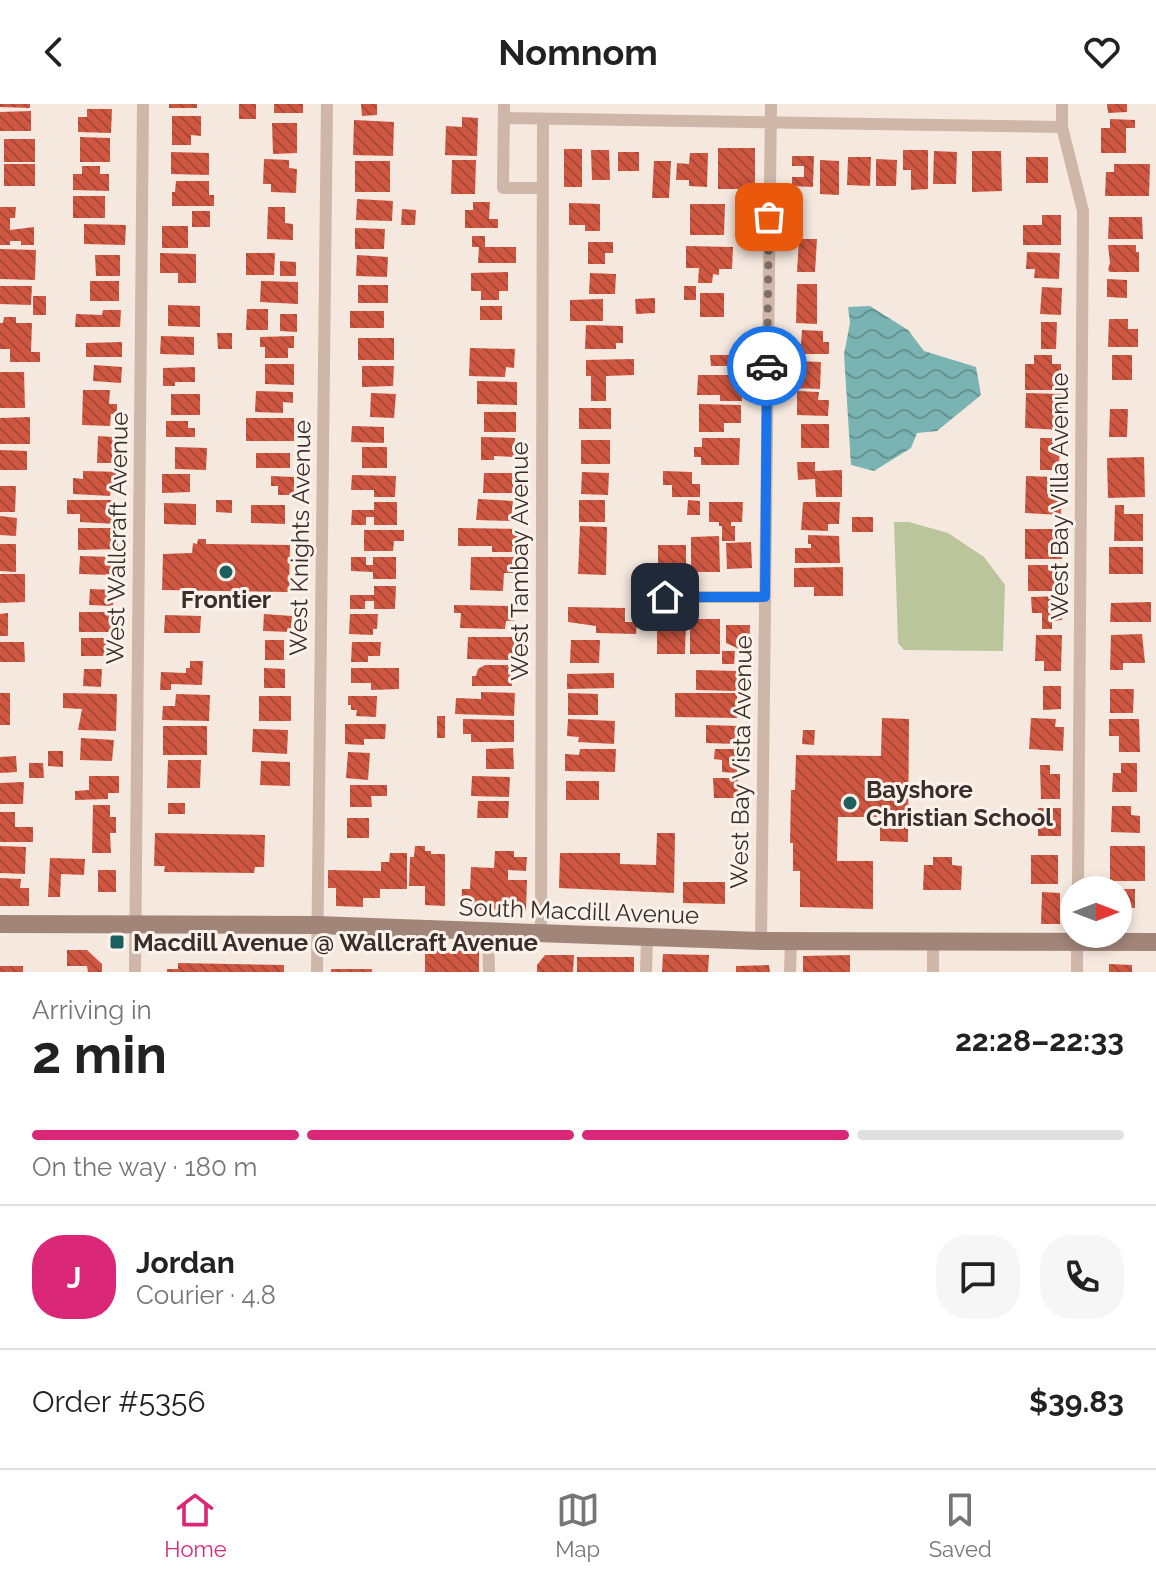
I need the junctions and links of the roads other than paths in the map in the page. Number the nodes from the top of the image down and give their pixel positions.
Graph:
1 (143, 104) edge
2 (327, 104) edge
3 (504, 104) edge
4 (771, 104) edge
5 (1062, 104) edge
6 (504, 118) junction
7 (543, 119) junction
8 (770, 122) junction
9 (1062, 127) junction
10 (542, 188) junction
11 (665, 597) dead end
12 (765, 597) junction
13 (1078, 876) edge
14 (135, 923) junction
15 (0, 924) edge
16 (317, 925) junction
17 (488, 932) junction
18 (541, 935) junction
19 (647, 938) junction
20 (1060, 938) edge
21 (761, 941) junction
22 (791, 941) junction
23 (1132, 941) edge
24 (933, 942) junction
25 (1156, 942) edge
26 (1077, 948) edge
27 (135, 972) edge
28 (317, 972) edge
29 (489, 972) edge
30 (646, 972) edge
31 (790, 972) edge
32 (933, 972) edge
33 (1077, 972) edge

1 - 14 street, West Wallcraft Avenue
2 - 16 street, West Knights Avenue
3 - 6 street
4 - 8 street, West Bay Vista Avenue
5 - 9 street, West Bay Villa Avenue
6 - 7 street
6 - 10 street
7 - 8 street
7 - 10 street, West Tambay Avenue
8 - 9 street
8 - 12 street, West Bay Vista Avenue
9 - 13 street, West Bay Villa Avenue
10 - 18 street, West Tambay Avenue
11 - 12 street
12 - 21 street, West Bay Vista Avenue
14 - 15 street, South Macdill Avenue
14 - 16 street, South Macdill Avenue
14 - 27 street, West Wallcraft Avenue
16 - 17 street, South Macdill Avenue
16 - 28 street, West Knights Avenue
17 - 18 street, South Macdill Avenue
17 - 29 street
18 - 19 street, South Macdill Avenue
19 - 21 street, South Macdill Avenue
19 - 30 street
20 - 24 street, South Macdill Avenue
21 - 22 street, South Macdill Avenue
22 - 24 street, South Macdill Avenue
22 - 31 street
23 - 25 street, South Macdill Avenue
24 - 32 street
26 - 33 street

